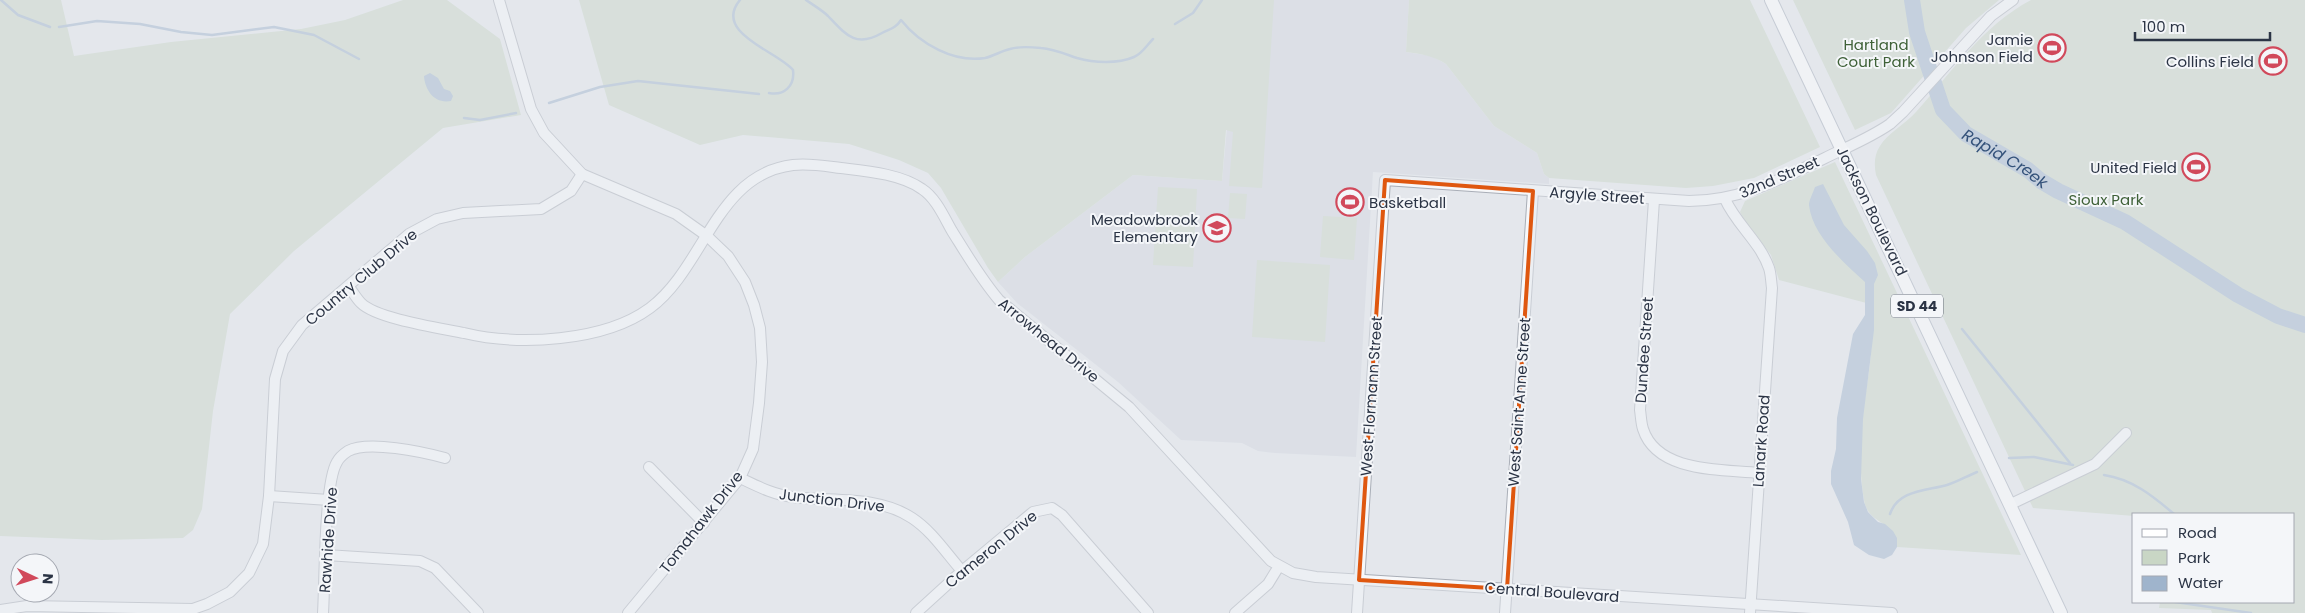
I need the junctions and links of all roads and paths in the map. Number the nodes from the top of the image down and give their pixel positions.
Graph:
1 (499, 0) edge
2 (1771, 0) edge
3 (2013, 0) edge
4 (1842, 150) junction
5 (582, 174) junction
6 (1386, 180) joint
7 (1533, 191) junction
8 (1725, 199) junction
9 (1654, 200) junction
10 (707, 236) junction
11 (349, 287) junction
12 (2126, 433) dead end
13 (445, 458) dead end
14 (649, 467) dead end
15 (1759, 473) junction
16 (740, 478) junction
17 (269, 496) junction
18 (329, 500) junction
19 (2011, 504) junction
20 (704, 523) junction
21 (326, 555) junction
22 (1278, 566) junction
23 (962, 571) junction
24 (1359, 580) junction
25 (1507, 590) junction
26 (1750, 609) edge
27 (0, 610) edge
28 (193, 611) edge
29 (323, 613) edge
30 (478, 613) edge
31 (628, 613) edge
32 (916, 613) edge
33 (1148, 613) edge
34 (1235, 613) edge
35 (1357, 613) edge
36 (1505, 613) edge
37 (1892, 613) edge
38 (2061, 613) edge

1 - 5 street, Tomahawk Drive
2 - 4 main road, Jackson Boulevard / SD 44
3 - 4 street, 32nd Street
4 - 8 street, 32nd Street
4 - 19 main road, Jackson Boulevard / SD 44
5 - 10 street, Tomahawk Drive
5 - 11 street, Country Club Drive
6 - 7 street, Argyle Street
6 - 24 street, West Flormann Street
7 - 9 street, Argyle Street
7 - 25 street, West Saint Anne Street
8 - 9 street, Argyle Street
8 - 15 street, Lanark Road
9 - 15 street, Dundee Street
10 - 11 street, Arrowhead Drive
10 - 16 street, Tomahawk Drive
10 - 22 street, Arrowhead Drive
11 - 17 street, Country Club Drive
12 - 19 street
13 - 18 street, Rawhide Drive
14 - 20 street
15 - 26 street, Lanark Road
16 - 20 street, Tomahawk Drive
16 - 23 street, Junction Drive
17 - 18 street
17 - 28 street, Country Club Drive
18 - 21 street, Rawhide Drive
19 - 38 main road, Jackson Boulevard / SD 44
20 - 31 street, Tomahawk Drive
21 - 29 street, Rawhide Drive
21 - 30 street
22 - 24 street, Central Boulevard
22 - 34 street
23 - 32 street, Cameron Drive
23 - 33 street, Cameron Drive
24 - 25 street, Central Boulevard
24 - 35 street, West Flormann Street
25 - 26 street, Central Boulevard
25 - 36 street, West Saint Anne Street
26 - 37 street, Central Boulevard
27 - 28 street

